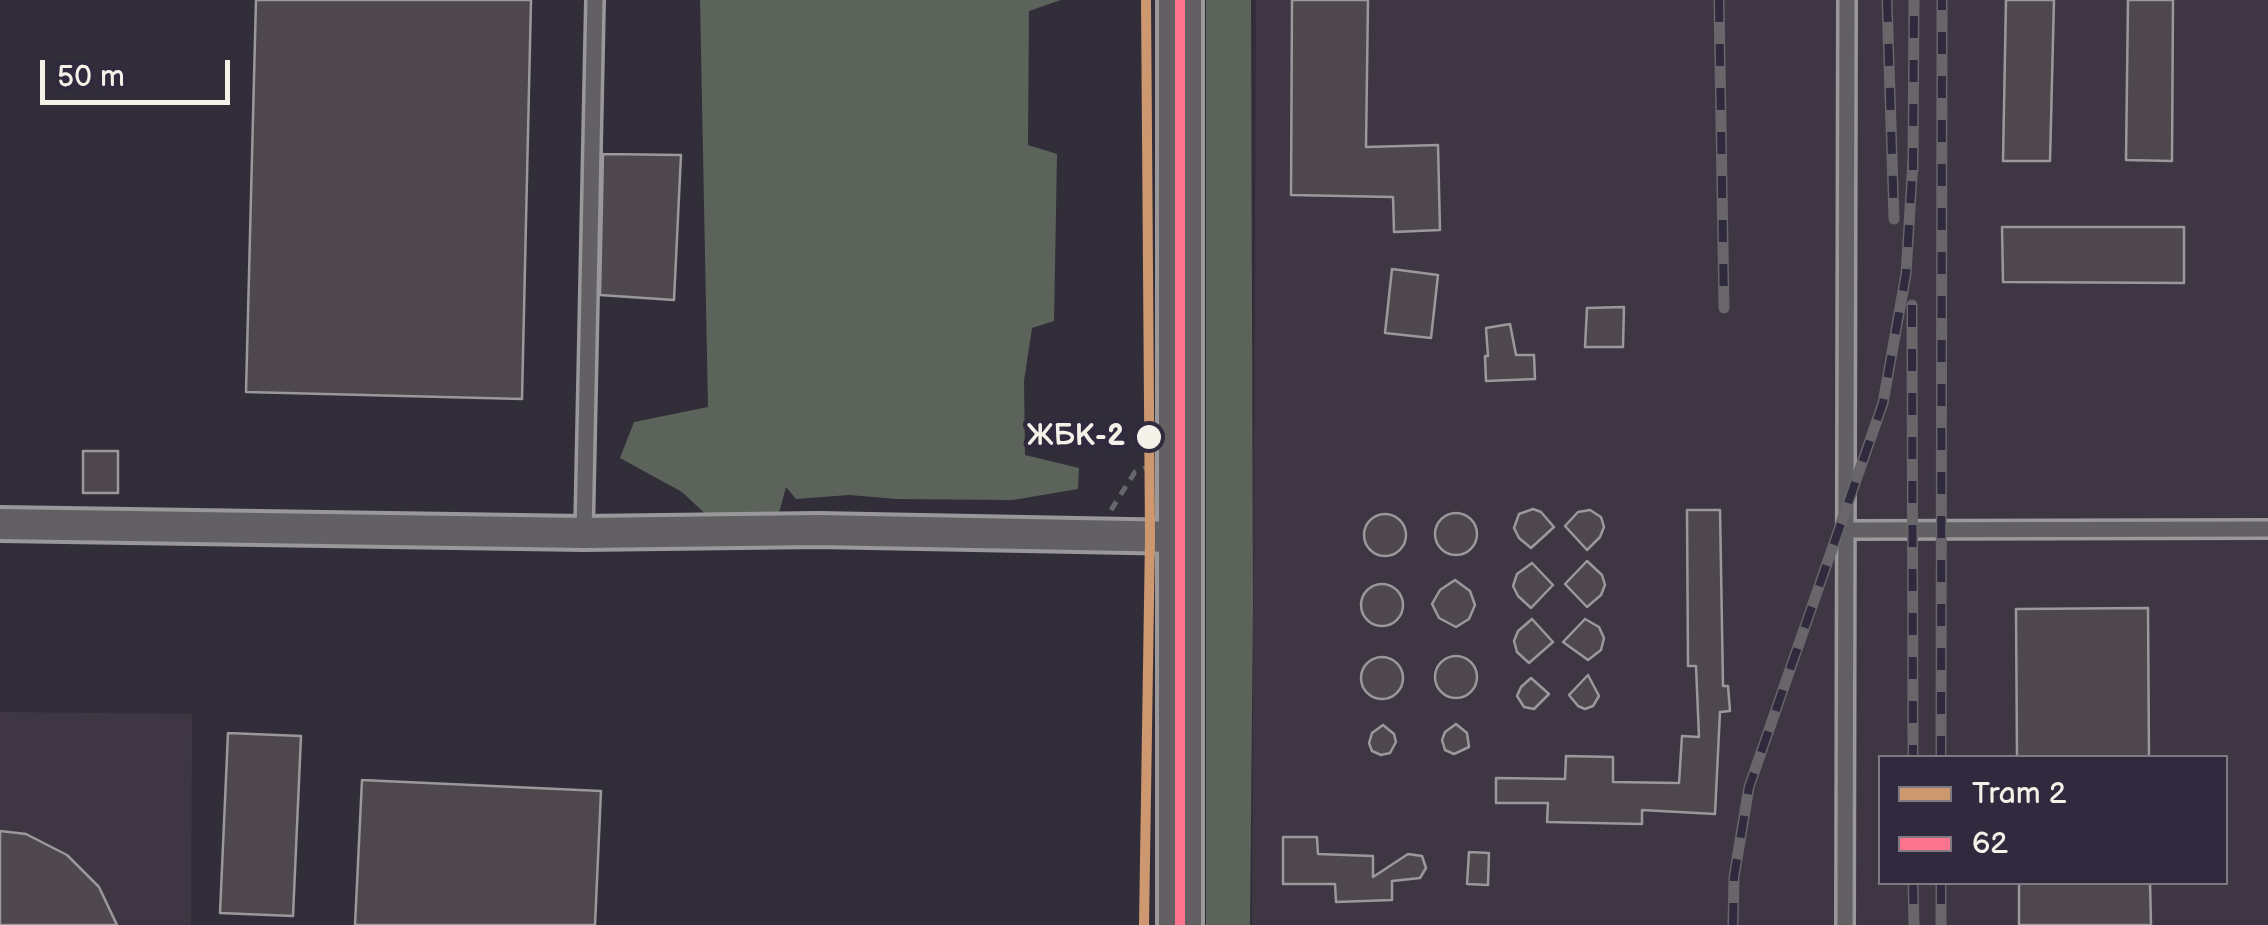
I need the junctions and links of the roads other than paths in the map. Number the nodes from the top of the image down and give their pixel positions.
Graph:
1 (595, 0) edge
2 (1180, 0) edge
3 (1847, 0) edge
4 (0, 524) edge
5 (2268, 529) edge
6 (1847, 530) junction
7 (584, 534) junction
8 (1182, 538) junction
9 (1180, 925) edge
10 (1845, 925) edge

1 - 7 lane
2 - 8 street
3 - 6 lane
4 - 7 street
5 - 6 lane
6 - 10 lane
7 - 8 street
8 - 9 street

